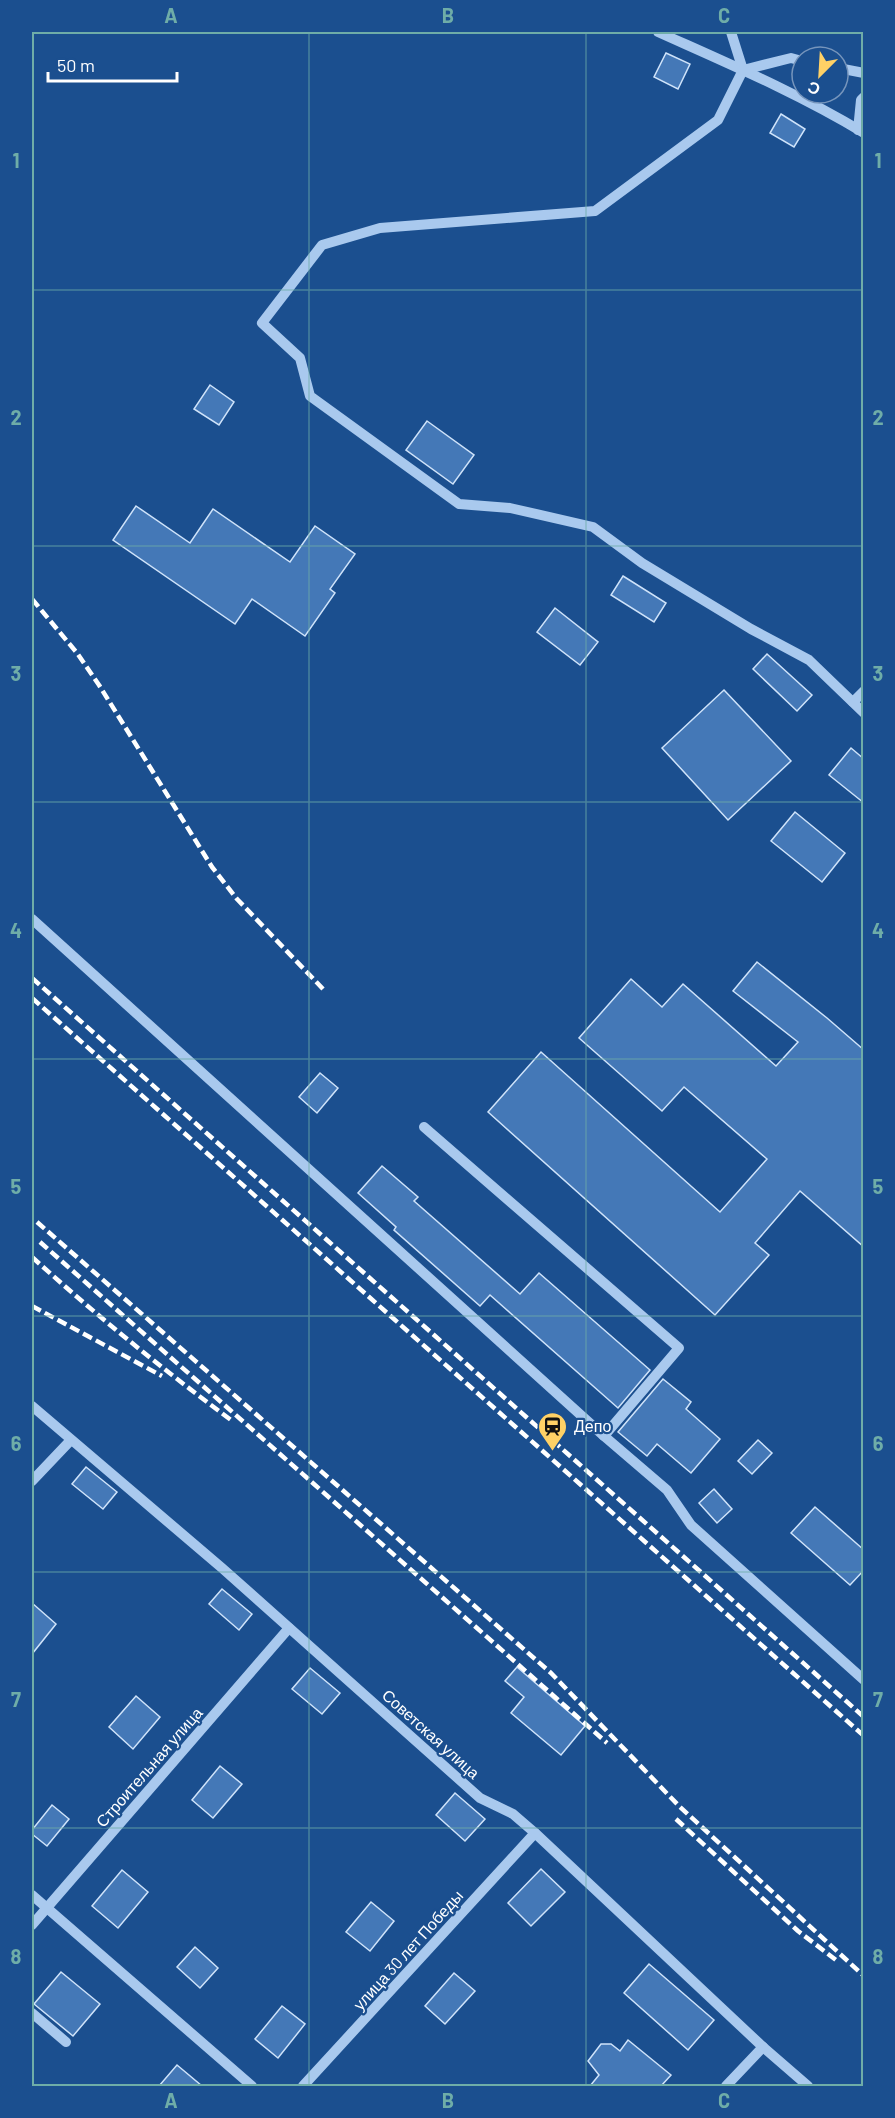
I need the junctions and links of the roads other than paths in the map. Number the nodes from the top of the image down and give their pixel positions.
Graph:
1 (658, 32) edge
2 (731, 32) edge
3 (790, 58) edge
4 (743, 70) junction
5 (864, 96) edge
6 (861, 131) edge
7 (864, 691) edge
8 (853, 702) junction
9 (864, 712) edge
10 (32, 920) edge
11 (424, 1127) dead end
12 (32, 1406) edge
13 (604, 1436) junction
14 (70, 1441) junction
15 (32, 1481) edge
16 (289, 1628) junction
17 (864, 1680) edge
18 (535, 1833) junction
19 (32, 1895) edge
20 (47, 1908) junction
21 (32, 1925) edge
22 (32, 2013) edge
23 (66, 2042) dead end
24 (763, 2047) junction
25 (252, 2086) edge
26 (303, 2086) edge
27 (726, 2086) edge
28 (808, 2086) edge

1 - 4 street
2 - 4 street
3 - 4 street
4 - 6 street
4 - 8 street
5 - 6 street
7 - 8 street
8 - 9 street
10 - 13 street
11 - 13 street
12 - 14 street, Советская улица
13 - 17 street
14 - 15 street
14 - 16 street, Советская улица
16 - 18 street, Советская улица
16 - 20 street, Строительная улица
18 - 24 street, Советская улица
18 - 26 street, улица 30 лет Победы
19 - 20 street
20 - 21 street, Строительная улица
20 - 25 street
22 - 23 street
24 - 27 street
24 - 28 street, Советская улица

